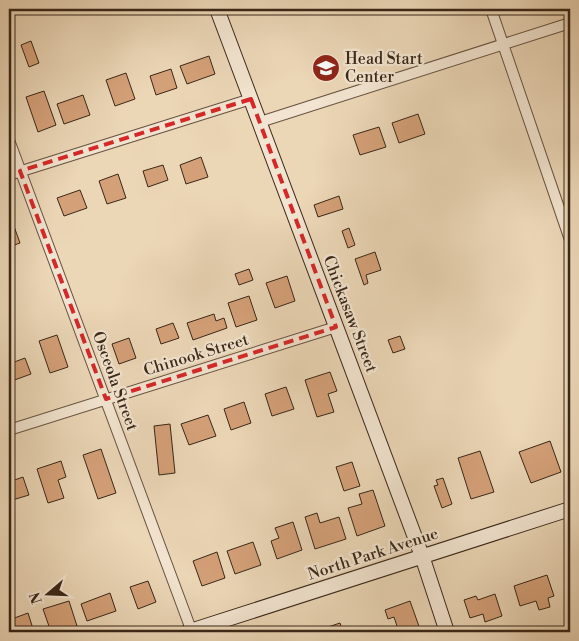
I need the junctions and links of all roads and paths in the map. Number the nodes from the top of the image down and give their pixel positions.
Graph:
1 (217, 9) edge
2 (491, 9) edge
3 (570, 23) edge
4 (504, 44) junction
5 (251, 99) junction
6 (260, 122) junction
7 (9, 140) edge
8 (20, 171) junction
9 (9, 175) edge
10 (570, 240) edge
11 (336, 327) junction
12 (106, 399) junction
13 (9, 430) edge
14 (570, 509) edge
15 (422, 556) junction
16 (190, 632) edge
17 (447, 632) edge

1 - 5 street, Chickasaw Street
2 - 4 street
3 - 4 street
4 - 6 street
4 - 10 street
5 - 6 street, Chickasaw Street
5 - 8 street
6 - 11 street, Chickasaw Street
7 - 8 street, Osceola Street
8 - 9 street
8 - 12 street, Osceola Street
11 - 12 street, Chinook Street
11 - 15 street, Chickasaw Street
12 - 13 street, Chinook Street
12 - 16 street, Osceola Street
14 - 15 street, North Park Avenue
15 - 16 street, North Park Avenue
15 - 17 street, Chickasaw Street

